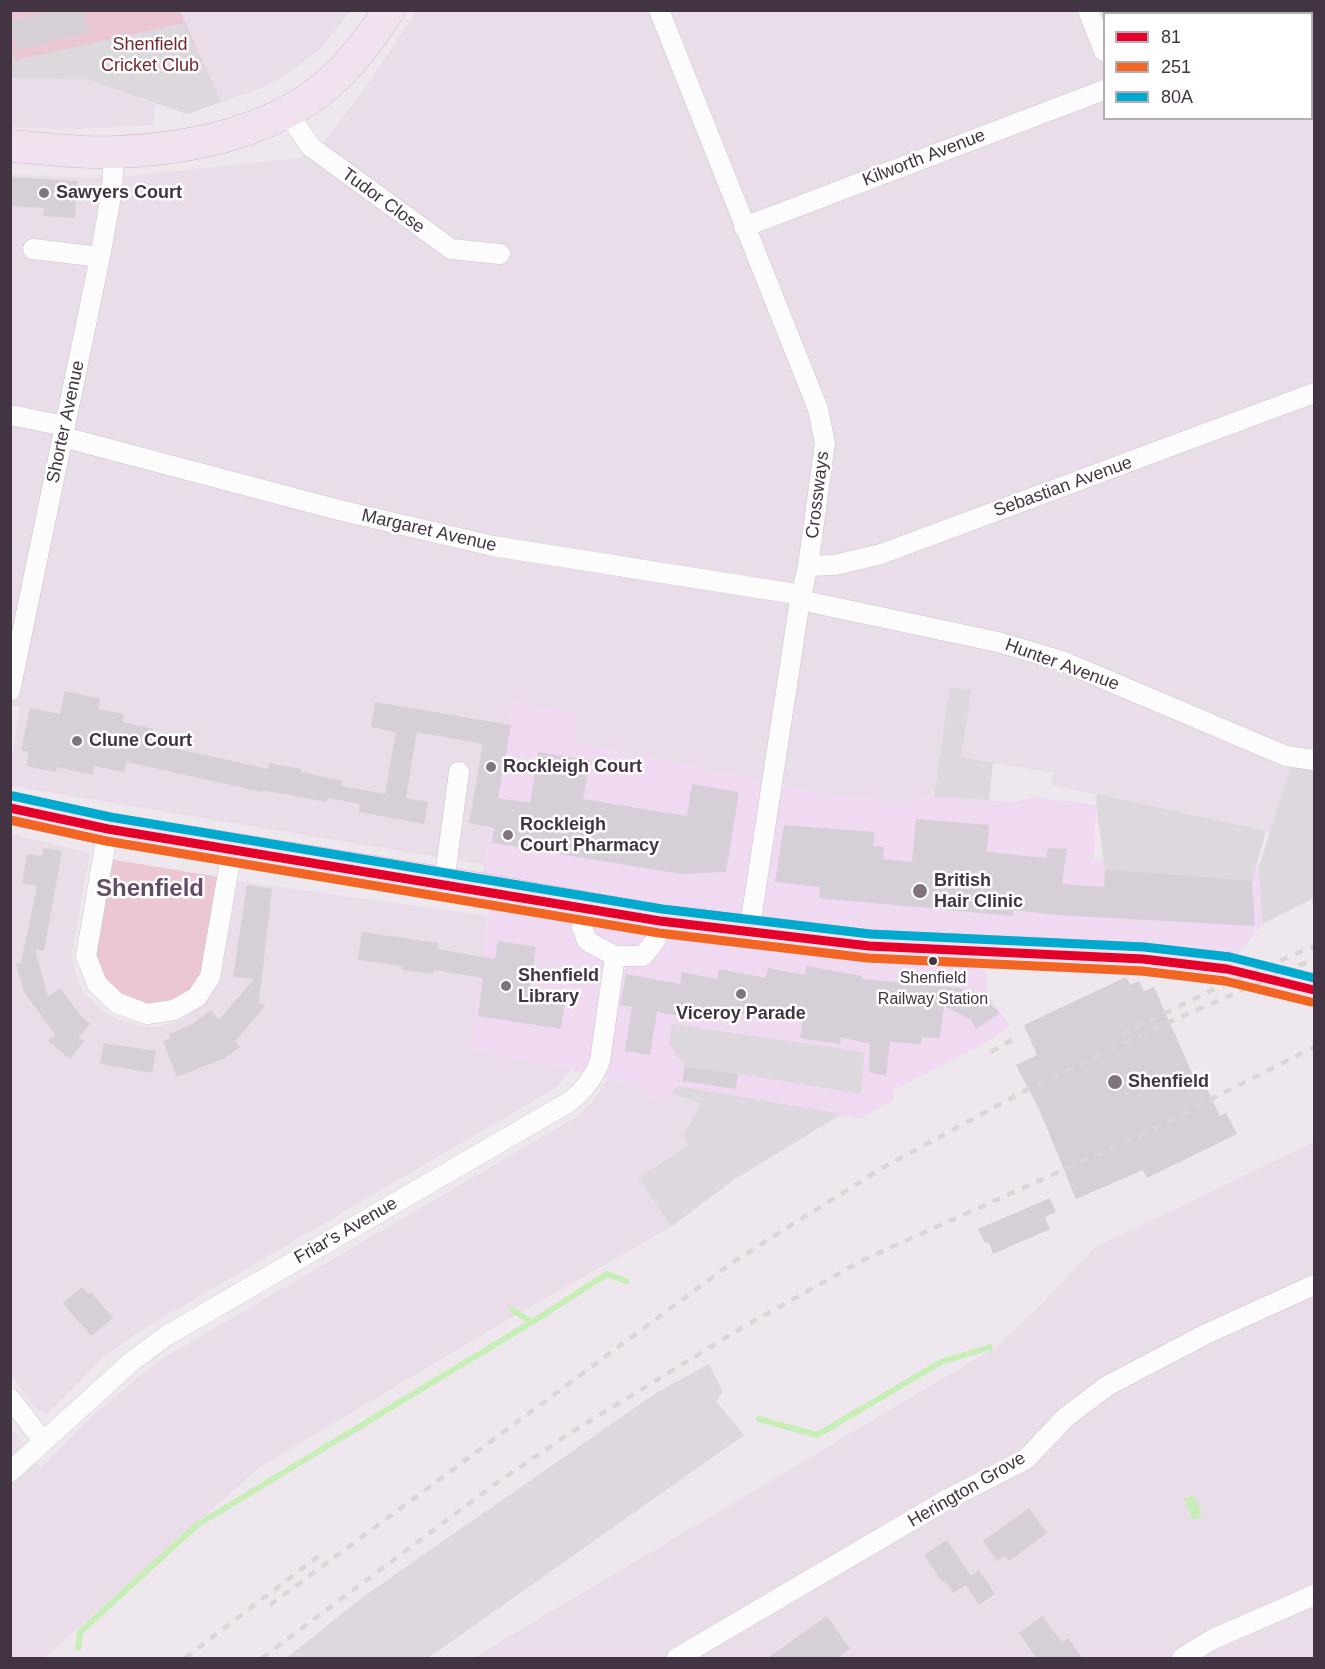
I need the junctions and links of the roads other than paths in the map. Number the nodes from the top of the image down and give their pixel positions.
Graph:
1 (389, 10) edge
2 (659, 10) edge
3 (1088, 10) edge
4 (1103, 48) edge
5 (1103, 90) edge
6 (287, 112) junction
7 (10, 146) edge
8 (114, 152) junction
9 (744, 227) junction
10 (33, 249) dead end
11 (500, 254) dead end
12 (100, 257) junction
13 (1314, 393) edge
14 (10, 415) edge
15 (64, 431) junction
16 (808, 566) junction
17 (801, 598) junction
18 (10, 691) edge
19 (1314, 760) edge
20 (459, 772) dead end
21 (10, 808) edge
22 (108, 829) junction
23 (232, 850) junction
24 (444, 884) junction
25 (584, 909) junction
26 (660, 921) junction
27 (749, 933) junction
28 (615, 956) junction
29 (1314, 990) edge
30 (1314, 1284) edge
31 (10, 1398) edge
32 (43, 1441) junction
33 (10, 1472) edge
34 (1314, 1595) edge
35 (677, 1659) edge
36 (1182, 1659) edge

1 - 6 main road
2 - 9 street, Crossways
3 - 4 street
5 - 9 street, Kilworth Avenue
6 - 8 main road
6 - 11 street, Tudor Close
7 - 8 main road
8 - 12 street, Shorter Avenue
9 - 16 street, Crossways
10 - 12 street
12 - 15 street, Shorter Avenue
13 - 16 street, Sebastian Avenue
14 - 15 street, Margaret Avenue
15 - 17 street, Margaret Avenue
15 - 18 street, Shorter Avenue
16 - 17 street, Crossways
17 - 19 street, Hunter Avenue
17 - 27 street, Crossways
20 - 24 street
21 - 22 main road
22 - 23 main road
22 - 23 street
23 - 24 main road
24 - 25 main road
25 - 26 main road
25 - 28 street
26 - 27 main road
26 - 28 street
27 - 29 main road
28 - 32 street, Friar's Avenue
30 - 35 street, Herington Grove
31 - 32 street
32 - 33 street, Friar's Avenue
34 - 36 street

